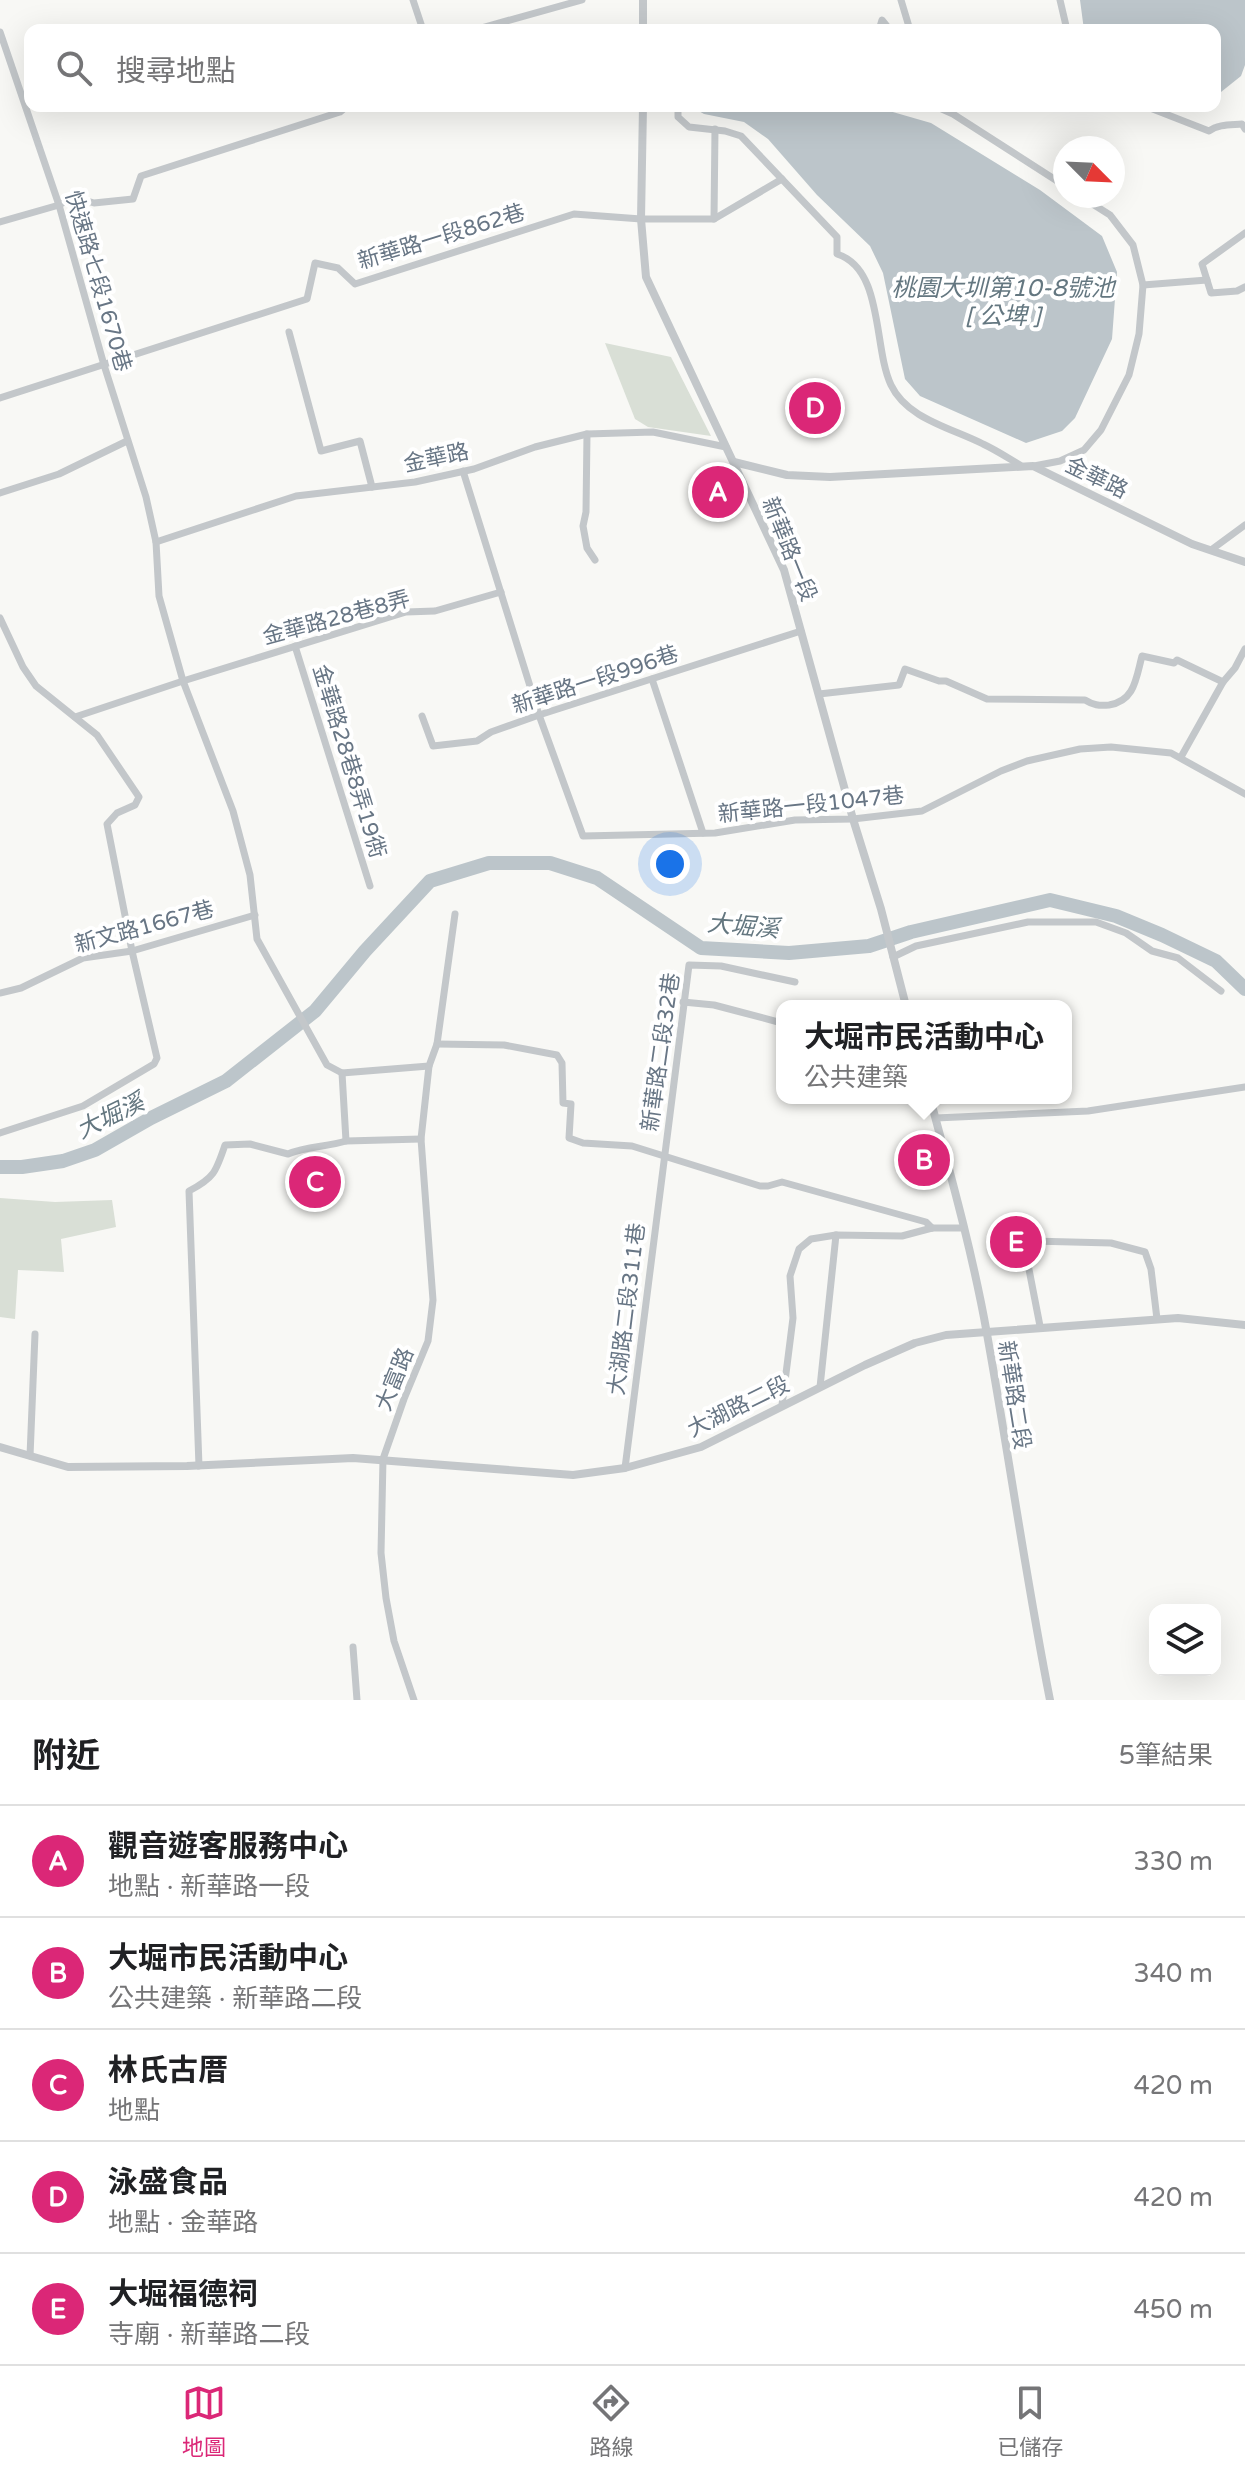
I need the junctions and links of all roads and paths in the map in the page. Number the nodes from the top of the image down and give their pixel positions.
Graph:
1 (413, 0) edge
2 (582, 0) edge
3 (643, 0) edge
4 (901, 0) edge
5 (1060, 0) edge
6 (421, 24) edge
7 (496, 24) edge
8 (643, 24) edge
9 (908, 24) edge
10 (1066, 24) edge
11 (0, 32) edge
12 (24, 102) edge
13 (27, 112) edge
14 (340, 112) edge
15 (643, 112) edge
16 (678, 112) edge
17 (946, 112) edge
18 (1160, 112) edge
19 (1244, 125) edge
20 (715, 129) junction
21 (1053, 178) edge
22 (782, 179) junction
23 (59, 205) junction
24 (1099, 208) edge
25 (641, 219) junction
26 (714, 219) junction
27 (0, 222) edge
28 (1245, 233) edge
29 (1207, 280) junction
30 (1143, 285) junction
31 (1245, 287) edge
32 (289, 332) dead end
33 (104, 365) junction
34 (0, 398) edge
35 (587, 434) junction
36 (127, 441) junction
37 (726, 447) junction
38 (734, 462) junction
39 (1020, 465) junction
40 (1033, 466) junction
41 (463, 471) junction
42 (372, 487) junction
43 (0, 493) edge
44 (1245, 525) edge
45 (156, 542) junction
46 (1211, 550) junction
47 (595, 560) dead end
48 (1245, 562) edge
49 (501, 592) junction
50 (0, 618) edge
51 (801, 631) junction
52 (295, 646) junction
53 (1245, 649) edge
54 (652, 679) junction
55 (183, 681) junction
56 (1223, 682) junction
57 (819, 694) junction
58 (539, 715) junction
59 (422, 716) dead end
60 (75, 717) junction
61 (1181, 757) junction
62 (1245, 794) edge
63 (853, 819) junction
64 (703, 833) junction
65 (370, 886) dead end
66 (455, 914) dead end
67 (255, 915) junction
68 (132, 951) junction
69 (893, 957) junction
70 (795, 982) dead end
71 (1221, 991) dead end
72 (0, 993) edge
73 (904, 1000) edge
74 (683, 1002) junction
75 (776, 1021) edge
76 (437, 1044) junction
77 (429, 1066) junction
78 (342, 1073) junction
79 (1245, 1087) edge
80 (932, 1104) edge
81 (936, 1118) junction
82 (0, 1133) edge
83 (421, 1139) junction
84 (346, 1141) junction
85 (664, 1155) junction
86 (932, 1228) junction
87 (964, 1228) junction
88 (836, 1235) junction
89 (1157, 1319) junction
90 (1245, 1325) edge
91 (1040, 1326) junction
92 (987, 1332) junction
93 (35, 1334) dead end
94 (820, 1387) junction
95 (782, 1405) junction
96 (0, 1447) edge
97 (30, 1456) junction
98 (383, 1459) junction
99 (199, 1466) junction
100 (625, 1468) junction
101 (353, 1647) dead end
102 (357, 1700) edge
103 (414, 1700) edge
104 (1050, 1700) edge

1 - 6 street
2 - 7 street
3 - 8 street
4 - 9 street
5 - 10 street
11 - 12 street, 快速路七段1670巷
13 - 23 street, 快速路七段1670巷
14 - 23 street
15 - 25 street, 新華路一段
16 - 20 street
17 - 21 street
18 - 19 street
20 - 22 street
20 - 26 street
22 - 26 street
22 - 39 street
23 - 27 street
23 - 33 street, 快速路七段1670巷
24 - 30 street
25 - 26 street
25 - 33 street, 新華路一段862巷
25 - 37 street, 新華路一段
28 - 29 street
29 - 30 street
29 - 31 street
30 - 40 street
32 - 42 street
33 - 34 street
33 - 36 street, 快速路七段1670巷
35 - 37 street, 金華路
35 - 41 street, 金華路
35 - 47 street
36 - 43 street
36 - 45 street, 快速路七段1670巷
37 - 38 street, 新華路一段
38 - 39 street, 金華路
38 - 51 street, 新華路一段
39 - 40 street, 金華路
40 - 46 street, 金華路
41 - 42 street, 金華路
41 - 49 street
42 - 45 street, 金華路
44 - 46 street
45 - 55 street, 快速路七段1670巷
46 - 48 street, 金華路
49 - 52 street, 金華路28巷8弄
49 - 58 street
50 - 60 street
51 - 54 street, 新華路一段996巷
51 - 57 street, 新華路一段
52 - 55 street, 金華路28巷8弄
52 - 65 street, 金華路28巷8弄19衖
53 - 56 street
54 - 58 street, 新華路一段996巷
54 - 64 street
55 - 60 street, 金華路28巷8弄
55 - 67 street, 快速路七段1670巷
56 - 57 street
56 - 61 street
57 - 63 street, 新華路一段
58 - 59 street, 新華路一段996巷
58 - 64 street, 新華路一段1047巷
60 - 68 street
61 - 62 street, 新華路一段1047巷
61 - 63 street, 新華路一段1047巷
63 - 64 street, 新華路一段1047巷
63 - 69 street, 新華路一段
66 - 76 street, 大富路
67 - 68 street, 新文路1667巷
67 - 78 street, 快速路七段1670巷
68 - 72 street, 新文路1667巷
68 - 82 street
69 - 71 street
69 - 73 street
70 - 74 street, 新華路二段32巷
74 - 75 street
74 - 85 street, 新華路二段32巷
76 - 77 street, 大富路
76 - 85 street
77 - 78 street
77 - 83 street, 大富路
78 - 84 street
79 - 81 street
80 - 81 street, 新華路二段
81 - 87 street, 新華路二段
83 - 84 street
83 - 98 street, 大富路
84 - 99 street
85 - 86 street
85 - 100 street, 大湖路二段311巷
86 - 87 street
86 - 88 street
87 - 92 street, 新華路二段
88 - 94 street
88 - 95 street
89 - 90 street, 大湖路二段
89 - 91 street, 大湖路二段
89 - 91 street
91 - 92 street, 大湖路二段
92 - 94 street, 大湖路二段
92 - 104 street, 新華路二段
93 - 97 street
94 - 95 street, 大湖路二段
95 - 100 street, 大湖路二段
96 - 97 street, 大湖路二段
97 - 99 street, 大湖路二段
98 - 99 street, 大湖路二段
98 - 100 street, 大湖路二段
98 - 103 street, 大富路
101 - 102 street

